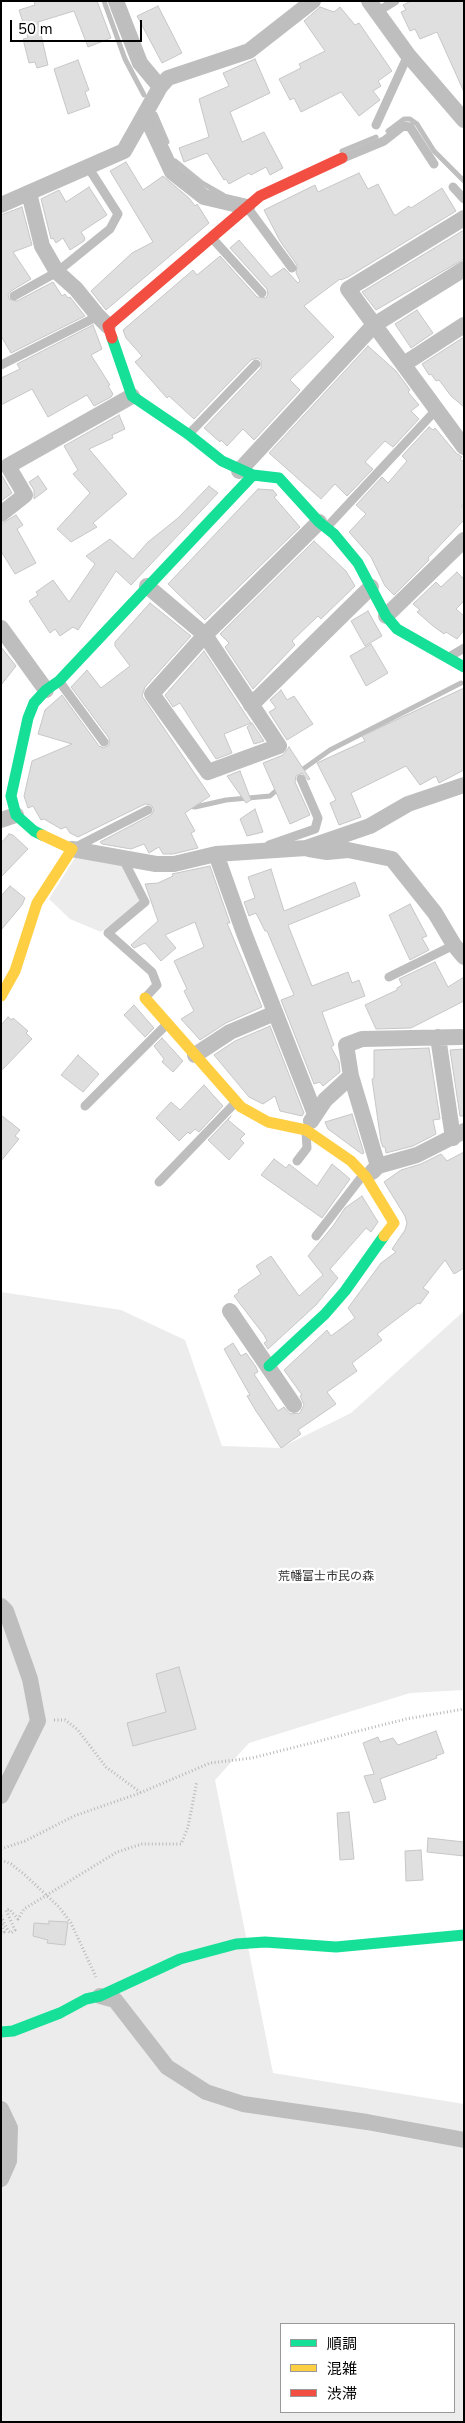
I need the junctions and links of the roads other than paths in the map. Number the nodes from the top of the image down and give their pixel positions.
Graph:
1 (116, 1) edge
2 (313, 1) edge
3 (395, 1) edge
4 (373, 7) edge
5 (408, 55) junction
6 (160, 87) junction
7 (146, 116) junction
8 (464, 120) edge
9 (376, 125) dead end
10 (342, 158) joint
11 (434, 164) dead end
12 (88, 167) junction
13 (453, 187) dead end
14 (29, 193) junction
15 (464, 199) edge
16 (1, 205) edge
17 (247, 207) junction
18 (464, 218) edge
19 (211, 237) junction
20 (292, 268) dead end
21 (464, 269) edge
22 (57, 272) junction
23 (262, 293) dead end
24 (14, 296) dead end
25 (103, 321) junction
26 (374, 325) junction
27 (464, 325) edge
28 (256, 364) dead end
29 (404, 364) junction
30 (1, 365) edge
31 (132, 396) junction
32 (436, 410) junction
33 (188, 434) junction
34 (464, 447) edge
35 (246, 473) junction
36 (1, 514) edge
37 (323, 525) junction
38 (464, 540) edge
39 (147, 586) junction
40 (371, 587) junction
41 (386, 616) junction
42 (1, 628) edge
43 (205, 635) junction
44 (464, 648) edge
45 (446, 658) junction
46 (463, 668) edge
47 (52, 685) junction
48 (251, 705) junction
49 (104, 742) dead end
50 (301, 779) dead end
51 (464, 785) edge
52 (148, 810) dead end
53 (9, 818) edge
54 (306, 848) junction
55 (72, 849) junction
56 (253, 851) junction
57 (216, 854) junction
58 (122, 857) junction
59 (459, 951) edge
60 (389, 977) dead end
61 (1, 996) edge
62 (145, 998) joint
63 (275, 1013) junction
64 (166, 1024) junction
65 (462, 1036) edge
66 (438, 1037) junction
67 (195, 1055) junction
68 (351, 1076) junction
69 (236, 1102) junction
70 (85, 1106) dead end
71 (315, 1114) junction
72 (306, 1130) junction
73 (459, 1134) edge
74 (297, 1161) dead end
75 (369, 1173) junction
76 (159, 1182) dead end
77 (316, 1236) dead end
78 (230, 1311) dead end
79 (269, 1366) junction
80 (294, 1405) dead end
81 (1, 1606) edge
82 (1, 1796) edge
83 (464, 1935) edge
84 (100, 1996) junction
85 (1, 2032) edge
86 (1, 2109) edge
87 (464, 2140) edge
88 (1, 2179) edge

1 - 6 street
2 - 6 street
3 - 4 lane
4 - 5 street
5 - 8 street
5 - 9 lane
6 - 7 street
7 - 12 street
7 - 17 street
10 - 11 lane
10 - 17 street
12 - 14 street
12 - 22 lane
13 - 15 lane
14 - 16 street
14 - 22 street
17 - 19 street
17 - 20 lane
18 - 26 street
19 - 23 lane
19 - 25 street
21 - 26 street
22 - 24 lane
22 - 25 street
25 - 30 lane
25 - 31 street
26 - 29 street
26 - 35 street
27 - 29 street
28 - 33 lane
29 - 32 street
31 - 33 street
31 - 36 street
32 - 34 street
32 - 37 lane
33 - 35 street
35 - 37 street
35 - 39 street
37 - 40 street
37 - 43 street
38 - 41 street
39 - 43 street
39 - 47 street
40 - 41 street
40 - 48 street
41 - 45 street
42 - 47 street
43 - 48 street
43 - 48 street
44 - 45 lane
45 - 46 street
47 - 49 lane
47 - 53 street
50 - 56 lane
51 - 54 street
52 - 55 lane
53 - 55 street
54 - 56 street
54 - 59 street
55 - 58 street
55 - 61 street
56 - 57 street
57 - 58 street
57 - 63 street
58 - 62 lane
59 - 60 lane
62 - 64 street
63 - 67 street
63 - 71 street
64 - 67 street
64 - 70 lane
65 - 66 street
66 - 68 street
66 - 73 street
67 - 69 street
68 - 71 street
68 - 75 street
69 - 72 street
69 - 76 lane
71 - 72 street
72 - 74 lane
72 - 75 street
73 - 75 street
75 - 77 lane
75 - 79 street
78 - 79 street
79 - 80 street
81 - 82 street
83 - 84 street
84 - 85 street
84 - 87 street
86 - 88 street

